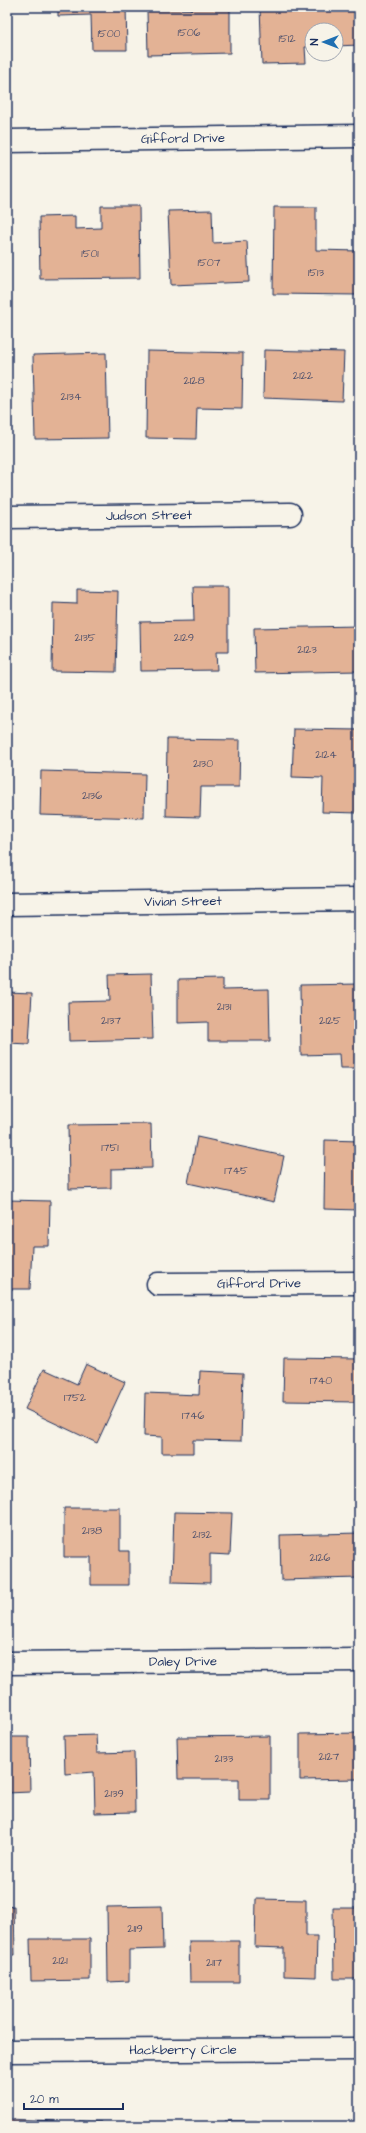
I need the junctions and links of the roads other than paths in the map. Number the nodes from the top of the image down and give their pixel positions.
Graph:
1 (359, 136) edge
2 (7, 141) edge
3 (290, 514) dead end
4 (7, 517) edge
5 (359, 899) edge
6 (7, 904) edge
7 (359, 1283) edge
8 (158, 1284) dead end
9 (359, 1660) edge
10 (7, 1663) edge
11 (359, 2049) edge
12 (7, 2051) edge

1 - 2 street, Gifford Drive
3 - 4 street, Judson Street
5 - 6 street, Vivian Street
7 - 8 street, Gifford Drive
9 - 10 street, Daley Drive
11 - 12 street, Hackberry Circle

